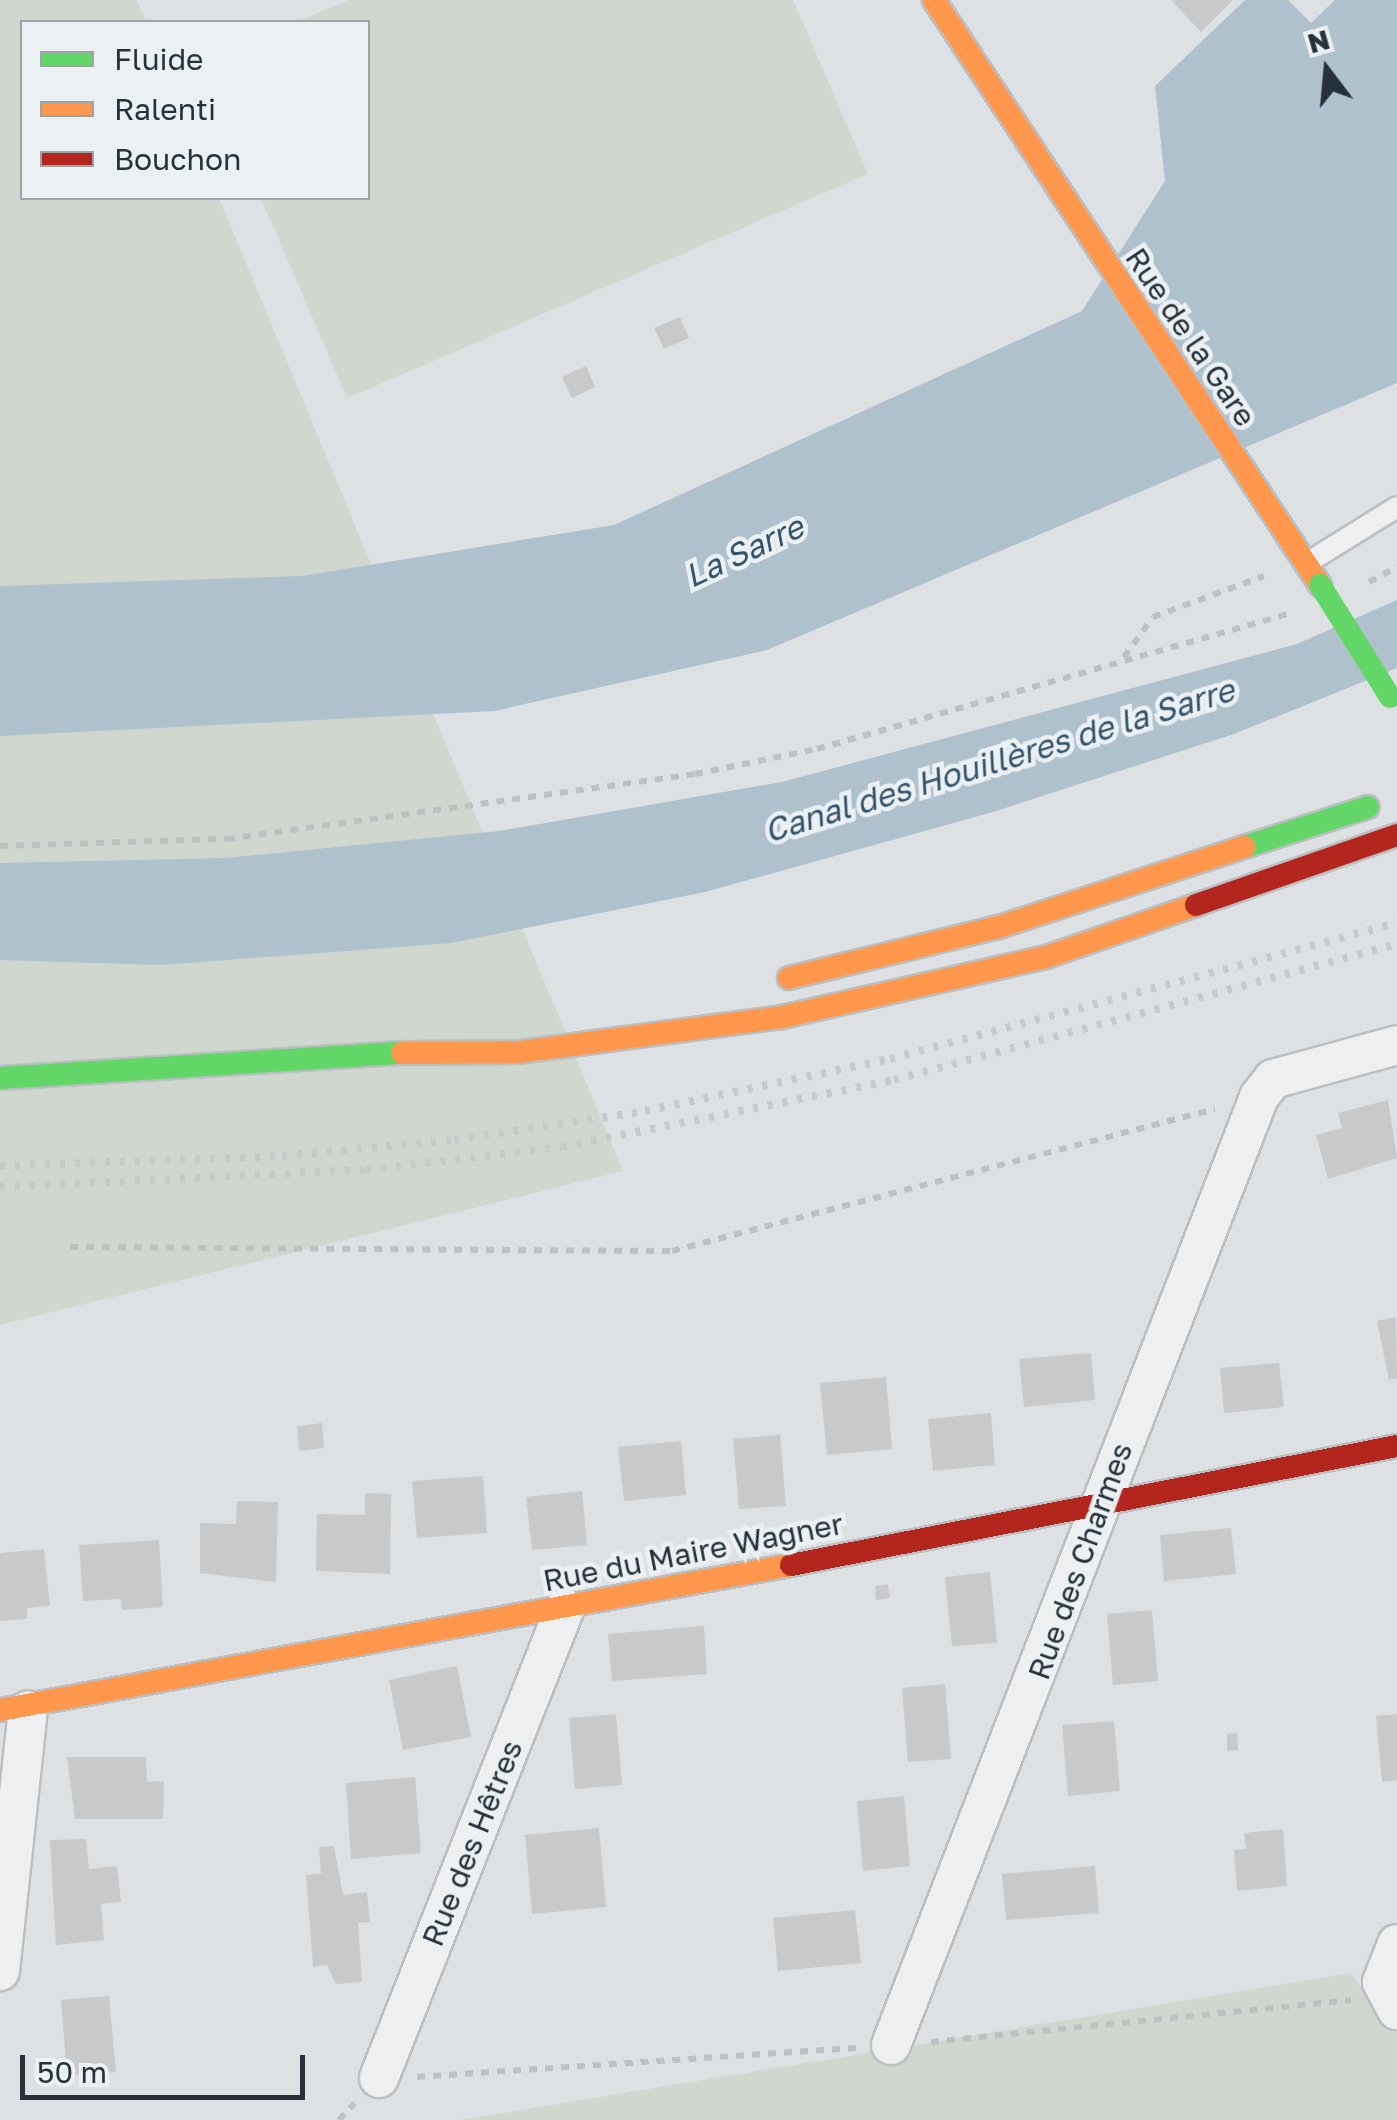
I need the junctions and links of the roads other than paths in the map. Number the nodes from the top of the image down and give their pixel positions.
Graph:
1 (934, 0) edge
2 (1397, 508) edge
3 (1306, 564) junction
4 (1394, 702) edge
5 (1397, 797) edge
6 (1397, 835) edge
7 (767, 982) dead end
8 (567, 1021) dead end
9 (1397, 1046) edge
10 (423, 1051) junction
11 (0, 1078) edge
12 (1397, 1446) edge
13 (1104, 1508) junction
14 (565, 1608) junction
15 (14, 1710) edge
16 (1397, 1944) edge
17 (0, 1971) edge
18 (1397, 2010) edge
19 (892, 2045) dead end
20 (379, 2078) dead end

1 - 3 street, Rue de la Gare
2 - 3 lane
3 - 4 street, Rue de la Gare, bridge
5 - 7 street
6 - 10 street
8 - 10 street
9 - 13 street, Rue des Charmes
10 - 11 street
12 - 13 street, Rue du Maire Wagner
13 - 14 street, Rue du Maire Wagner
13 - 19 street, Rue des Charmes
14 - 15 street, Rue du Maire Wagner
14 - 20 street, Rue des Hêtres
15 - 17 street
16 - 18 street

